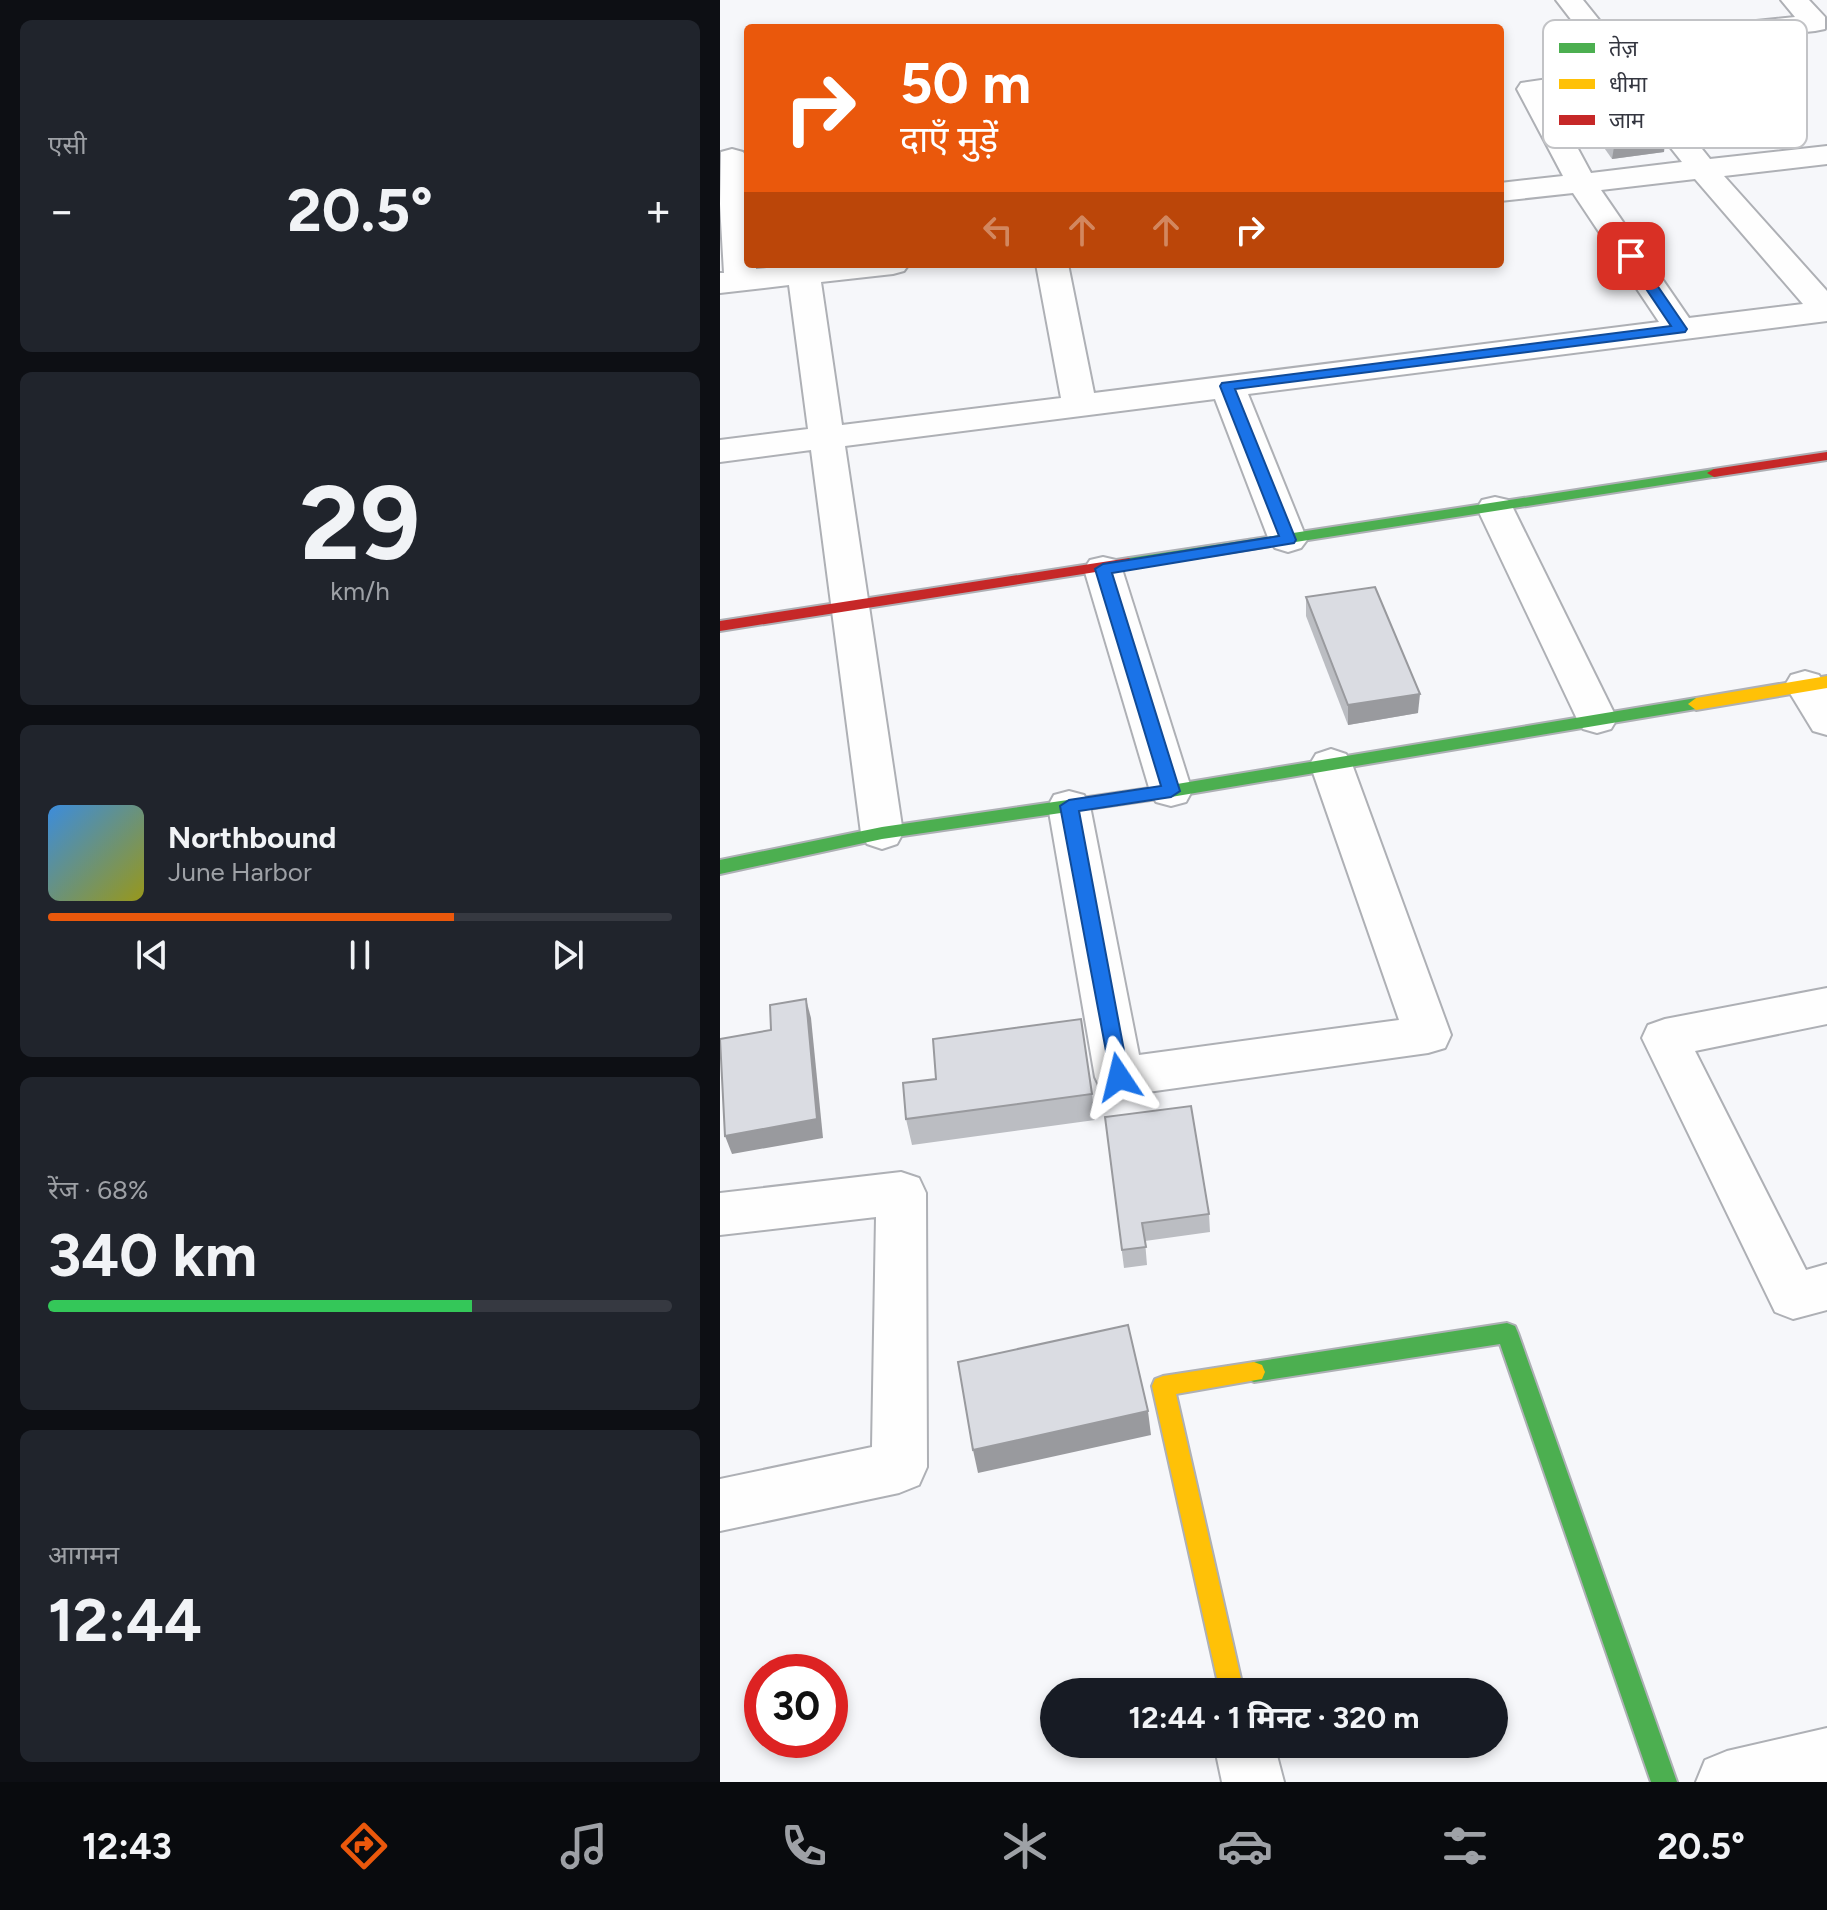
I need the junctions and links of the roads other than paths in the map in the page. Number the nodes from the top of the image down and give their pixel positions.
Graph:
1 (1569, 0) edge
2 (1794, 0) edge
3 (1585, 20) edge
4 (1807, 24) edge
5 (1543, 87) edge
6 (1543, 111) edge
7 (1563, 148) edge
8 (1686, 148) edge
9 (1827, 155) edge
10 (732, 158) dead end
11 (1703, 170) junction
12 (1581, 182) junction
13 (1504, 192) edge
14 (863, 268) edge
15 (1053, 268) edge
16 (804, 276) junction
17 (731, 282) edge
18 (1827, 311) edge
19 (1680, 329) junction
20 (1227, 386) junction
21 (1079, 404) junction
22 (827, 436) junction
23 (720, 451) edge
24 (1827, 456) edge
25 (1495, 508) junction
26 (1288, 540) junction
27 (1103, 569) junction
28 (852, 608) junction
29 (720, 626) edge
30 (1816, 683) edge
31 (1597, 719) junction
32 (1827, 721) edge
33 (1331, 764) junction
34 (1171, 791) junction
35 (1069, 806) junction
36 (882, 833) junction
37 (720, 867) edge
38 (1827, 1006) edge
39 (720, 1214) edge
40 (1827, 1287) edge
41 (720, 1505) edge
42 (1229, 1678) edge
43 (1247, 1758) edge
44 (1827, 1758) edge
45 (1253, 1782) edge
46 (1664, 1782) edge
47 (1727, 1782) edge

1 - 3 street
2 - 4 street
5 - 6 street
7 - 12 street
8 - 11 street
9 - 11 street
10 - 17 street
11 - 12 street
11 - 18 street
12 - 13 street
12 - 19 street
14 - 16 street
15 - 21 street
16 - 17 street
16 - 22 street
18 - 19 street
19 - 20 street
20 - 21 street
20 - 26 street
21 - 22 street
22 - 23 street
22 - 28 street
24 - 25 street
25 - 26 street
25 - 31 street
26 - 27 street
27 - 28 street
27 - 34 street
28 - 29 street
28 - 36 street
30 - 31 street
30 - 32 street
31 - 33 street
33 - 34 street
33 - 35 street
34 - 35 street
35 - 36 street
36 - 37 street
38 - 40 street
39 - 41 street
42 - 46 street
43 - 45 street
44 - 47 street

